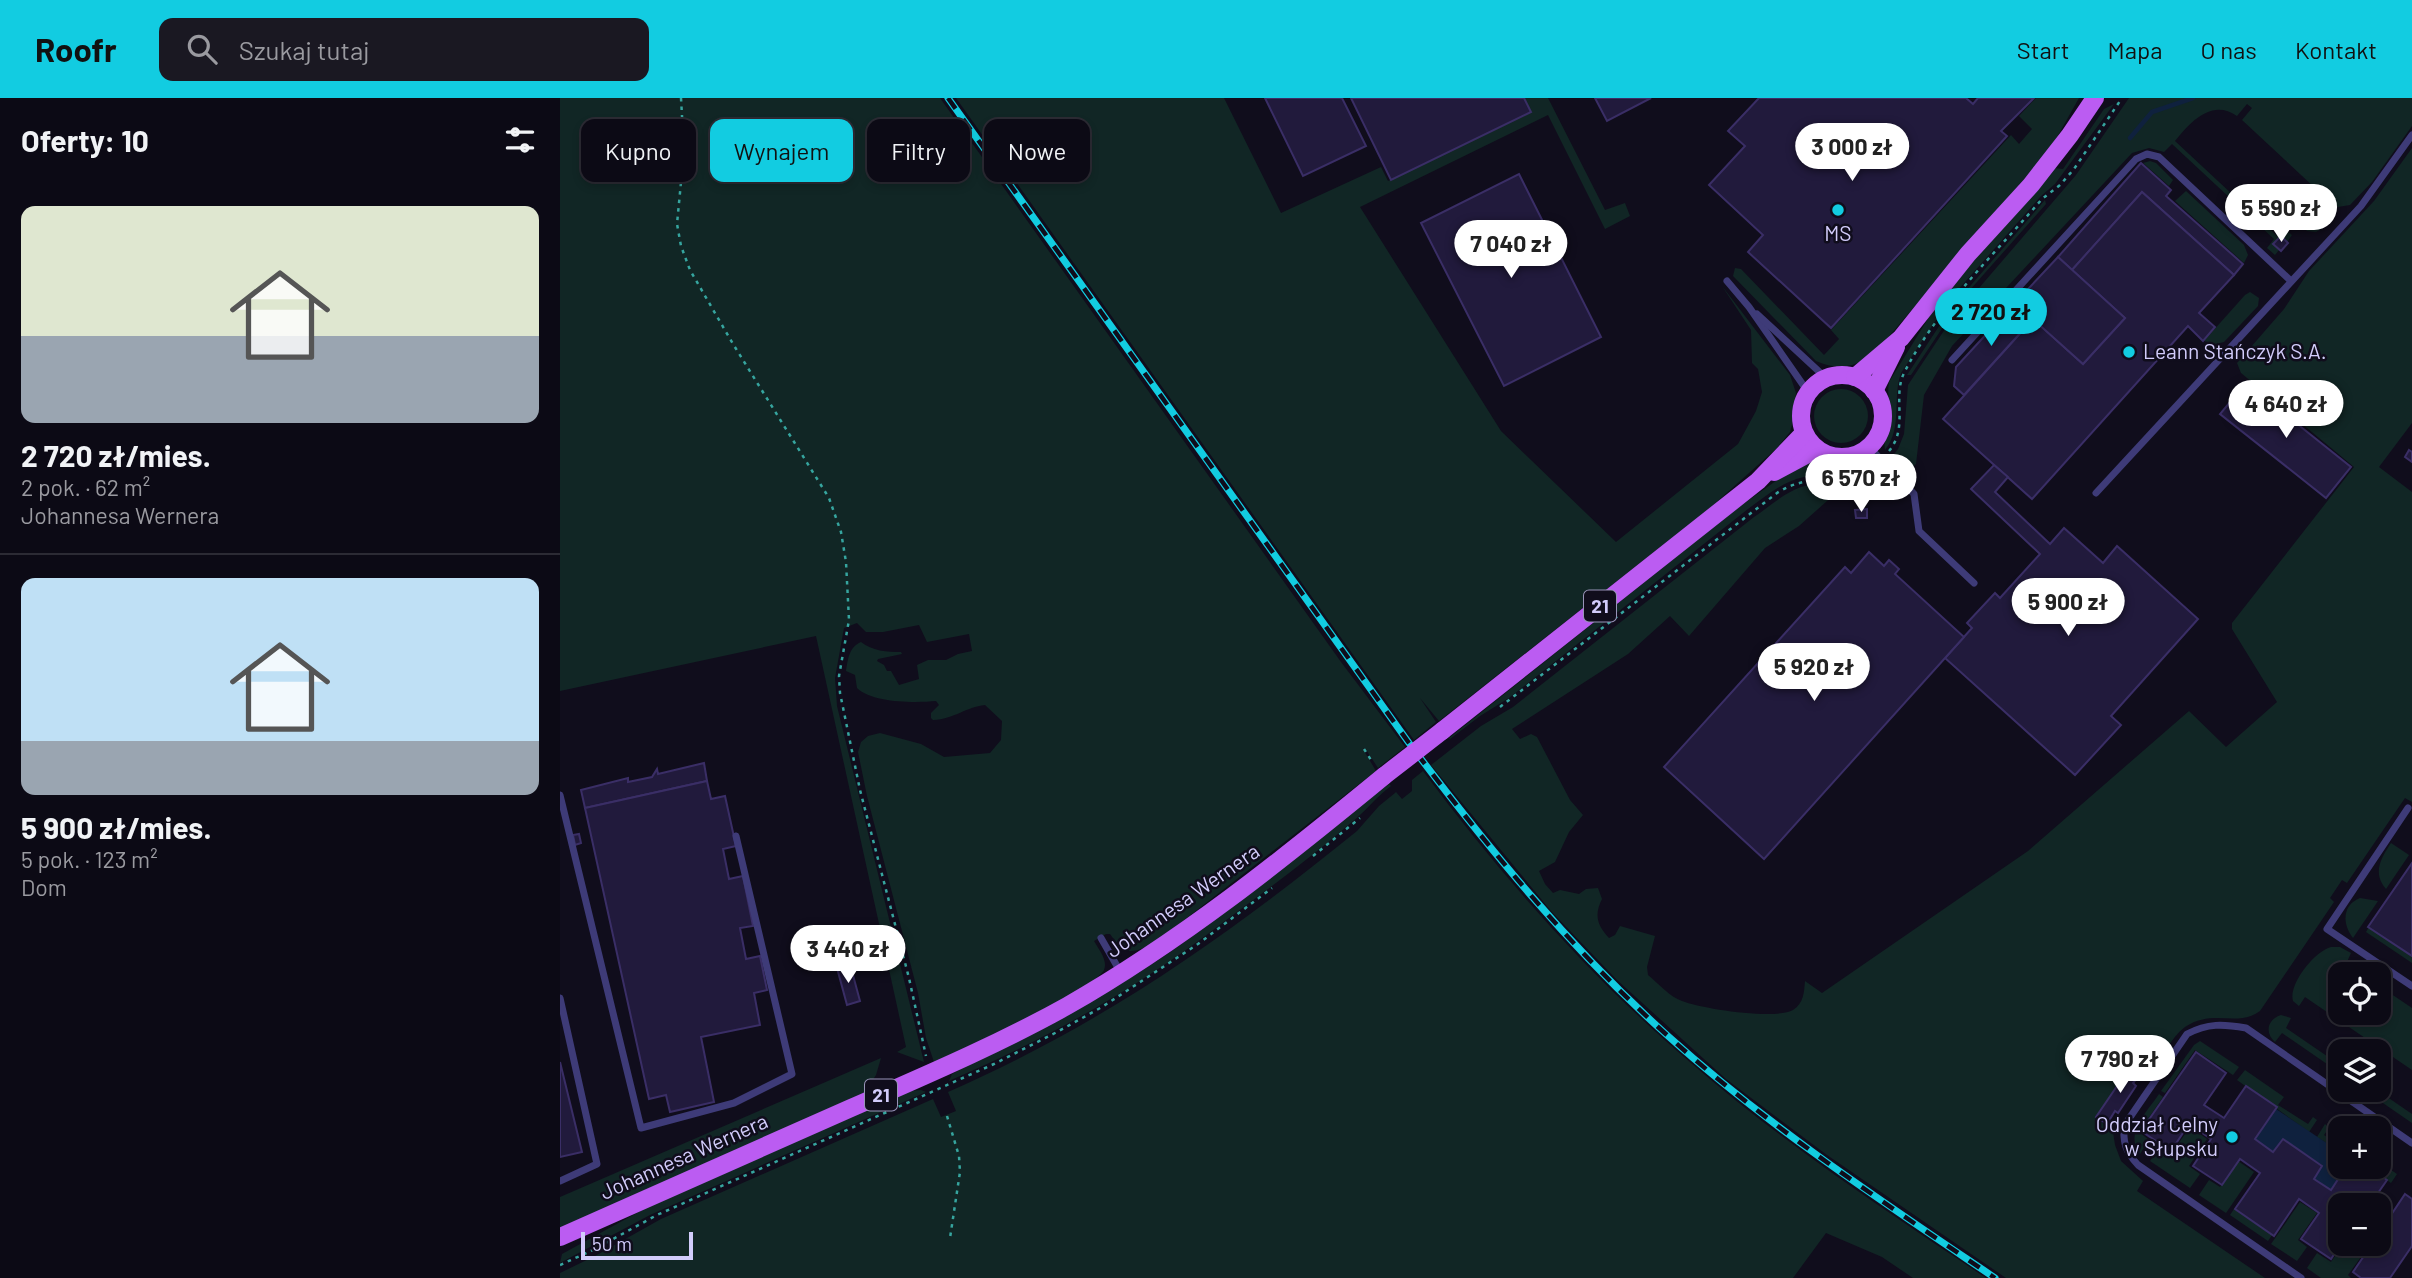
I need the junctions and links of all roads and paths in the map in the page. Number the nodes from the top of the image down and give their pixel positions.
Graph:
1 (681, 98) edge
2 (2088, 98) edge
3 (2095, 98) edge
4 (2122, 98) edge
5 (2070, 135) junction
6 (2412, 135) edge
7 (1727, 281) dead end
8 (2291, 281) junction
9 (1749, 307) junction
10 (1900, 338) junction
11 (1952, 360) dead end
12 (1826, 377) junction
13 (1855, 377) junction
14 (1874, 391) junction
15 (1808, 392) junction
16 (1804, 433) junction
17 (1869, 447) junction
18 (1817, 449) junction
19 (1888, 453) dead end
20 (1872, 466) dead end
21 (1758, 481) junction
22 (2096, 493) dead end
23 (1974, 583) dead end
24 (1493, 712) dead end
25 (1364, 749) dead end
26 (1380, 773) junction
27 (560, 795) edge
28 (2408, 808) dead end
29 (736, 836) dead end
30 (1101, 938) dead end
31 (1122, 973) junction
32 (2412, 986) edge
33 (560, 998) edge
34 (931, 1073) junction
35 (948, 1085) dead end
36 (947, 1116) dead end
37 (2412, 1143) edge
38 (560, 1181) edge
39 (560, 1237) edge
40 (950, 1238) dead end
41 (560, 1265) edge
42 (2301, 1278) edge

1 - 34 path
2 - 5 main road
3 - 5 main road
4 - 19 path
5 - 10 main road
6 - 8 lane
7 - 9 lane
8 - 11 lane
8 - 22 lane
9 - 12 lane
9 - 15 lane
10 - 13 main road
10 - 14 main road
12 - 13 main road
12 - 15 main road
13 - 14 main road
14 - 17 main road
15 - 16 main road
16 - 18 main road
16 - 21 main road, Johannesa Wernera / 21
17 - 18 main road
17 - 23 lane
18 - 21 main road, Johannesa Wernera / 21
20 - 24 path
21 - 26 main road, Johannesa Wernera / 21, bridge
25 - 26 path
26 - 31 main road, Johannesa Wernera / 21
27 - 29 lane
28 - 32 lane
30 - 31 lane
31 - 34 main road, Johannesa Wernera / 21
33 - 38 lane
34 - 39 main road, Johannesa Wernera / 21
35 - 41 path
36 - 40 path
37 - 42 lane

